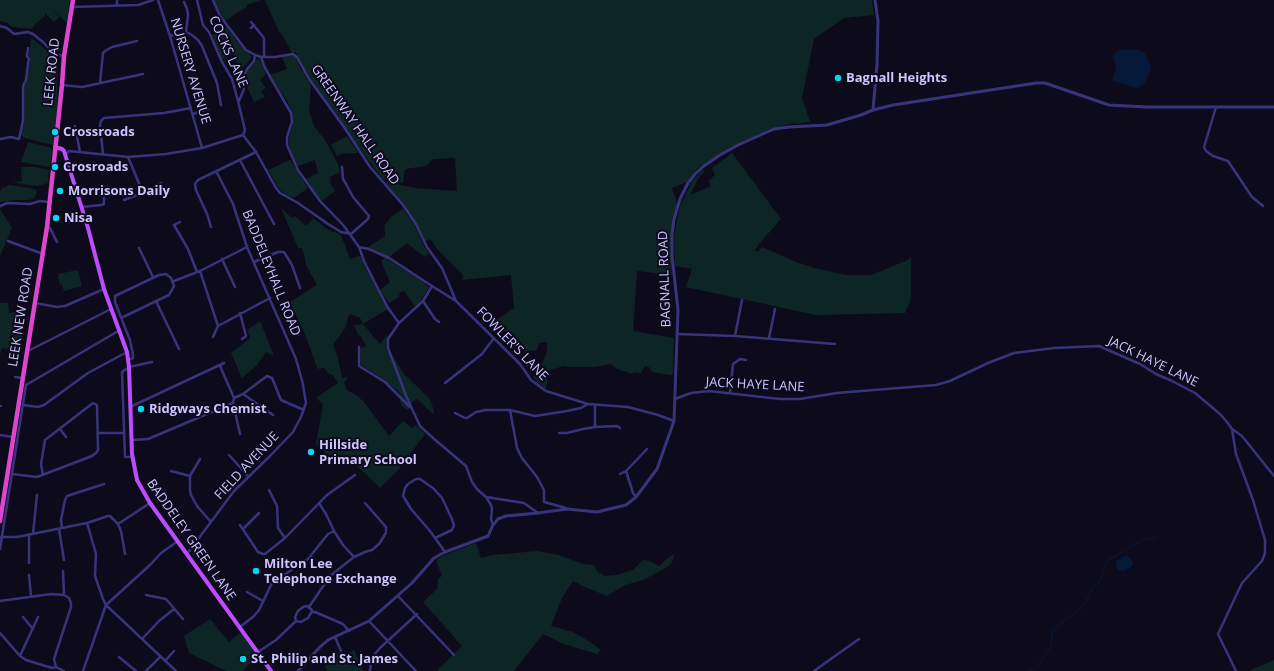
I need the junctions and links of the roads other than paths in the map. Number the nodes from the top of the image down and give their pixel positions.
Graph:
1 (73, 0) edge
2 (117, 0) edge
3 (153, 0) edge
4 (158, 0) edge
5 (213, 0) edge
6 (875, 0) edge
7 (196, 1) edge
8 (184, 2) dead end
9 (117, 6) junction
10 (71, 7) junction
11 (251, 22) dead end
12 (254, 25) junction
13 (0, 26) edge
14 (250, 28) dead end
15 (186, 32) junction
16 (170, 36) junction
17 (137, 41) dead end
18 (28, 48) dead end
19 (255, 55) junction
20 (64, 56) junction
21 (262, 56) junction
22 (143, 74) dead end
23 (100, 83) junction
24 (62, 85) junction
25 (225, 100) dead end
26 (220, 101) junction
27 (238, 101) junction
28 (221, 105) dead end
29 (1216, 107) junction
30 (1274, 107) edge
31 (191, 108) junction
32 (208, 108) dead end
33 (873, 110) junction
34 (193, 114) junction
35 (75, 126) dead end
36 (243, 135) junction
37 (0, 139) edge
38 (55, 147) junction
39 (202, 148) junction
40 (80, 152) junction
41 (256, 152) junction
42 (65, 154) junction
43 (103, 154) junction
44 (55, 155) junction
45 (128, 158) junction
46 (240, 160) junction
47 (342, 167) dead end
48 (216, 171) junction
49 (162, 183) dead end
50 (96, 187) dead end
51 (104, 187) junction
52 (108, 187) dead end
53 (143, 193) junction
54 (124, 200) dead end
55 (50, 202) junction
56 (0, 206) edge
57 (1263, 206) dead end
58 (80, 207) junction
59 (180, 222) dead end
60 (274, 224) dead end
61 (47, 227) junction
62 (211, 227) dead end
63 (350, 234) junction
64 (10, 241) dead end
65 (57, 242) dead end
66 (247, 247) junction
67 (359, 247) junction
68 (139, 248) dead end
69 (43, 254) junction
70 (222, 259) junction
71 (254, 262) junction
72 (199, 271) junction
73 (152, 277) junction
74 (174, 281) junction
75 (432, 286) junction
76 (235, 287) dead end
77 (300, 288) dead end
78 (104, 289) junction
79 (270, 298) junction
80 (742, 300) dead end
81 (156, 301) junction
82 (423, 301) junction
83 (456, 301) junction
84 (35, 303) junction
85 (115, 303) junction
86 (111, 307) junction
87 (776, 309) dead end
88 (240, 314) junction
89 (121, 318) junction
90 (439, 322) dead end
91 (399, 323) junction
92 (218, 326) junction
93 (120, 330) junction
94 (677, 334) junction
95 (735, 336) junction
96 (213, 337) dead end
97 (494, 338) junction
98 (769, 338) junction
99 (242, 339) dead end
100 (835, 344) dead end
101 (359, 347) dead end
102 (179, 348) dead end
103 (28, 351) junction
104 (127, 352) junction
105 (128, 360) junction
106 (746, 360) dead end
107 (152, 362) dead end
108 (224, 363) dead end
109 (220, 365) junction
110 (129, 367) junction
111 (15, 377) dead end
112 (23, 378) junction
113 (445, 383) dead end
114 (24, 385) junction
115 (730, 393) junction
116 (243, 394) junction
117 (234, 398) junction
118 (675, 399) junction
119 (233, 403) junction
120 (588, 404) junction
121 (595, 405) junction
122 (23, 406) junction
123 (130, 407) junction
124 (411, 408) junction
125 (304, 410) junction
126 (510, 410) junction
127 (454, 413) dead end
128 (273, 415) dead end
129 (674, 421) junction
130 (595, 427) junction
131 (620, 428) dead end
132 (60, 429) junction
133 (1232, 429) junction
134 (123, 432) junction
135 (98, 433) junction
136 (559, 433) dead end
137 (240, 434) dead end
138 (0, 435) edge
139 (12, 437) junction
140 (66, 437) dead end
141 (131, 440) junction
142 (647, 448) dead end
143 (229, 455) dead end
144 (132, 457) junction
145 (200, 459) dead end
146 (197, 464) junction
147 (200, 466) dead end
148 (172, 471) dead end
149 (626, 471) junction
150 (12, 474) junction
151 (620, 474) dead end
152 (43, 475) junction
153 (355, 475) dead end
154 (190, 476) junction
155 (248, 476) junction
156 (1274, 476) edge
157 (104, 484) dead end
158 (7, 490) junction
159 (37, 495) dead end
160 (266, 496) dead end
161 (486, 497) junction
162 (636, 497) junction
163 (150, 503) junction
164 (319, 503) junction
165 (365, 503) dead end
166 (1, 505) edge
167 (567, 509) junction
168 (259, 512) dead end
169 (538, 513) junction
170 (0, 521) edge
171 (211, 522) junction
172 (87, 523) junction
173 (118, 524) junction
174 (240, 525) dead end
175 (493, 525) junction
176 (62, 528) junction
177 (59, 529) junction
178 (243, 529) junction
179 (334, 531) junction
180 (33, 534) junction
181 (29, 535) junction
182 (1, 537) edge
183 (286, 538) junction
184 (435, 538) junction
185 (178, 542) junction
186 (0, 549) edge
187 (445, 552) junction
188 (125, 554) dead end
189 (187, 554) junction
190 (354, 558) junction
191 (64, 560) dead end
192 (29, 563) dead end
193 (62, 571) dead end
194 (29, 575) dead end
195 (247, 592) dead end
196 (64, 594) junction
197 (146, 595) dead end
198 (31, 596) junction
199 (398, 596) junction
200 (0, 600) edge
201 (263, 601) junction
202 (106, 604) junction
203 (309, 607) junction
204 (174, 609) junction
205 (312, 612) junction
206 (416, 614) junction
207 (23, 617) dead end
208 (38, 617) dead end
209 (183, 619) dead end
210 (296, 621) junction
211 (369, 621) junction
212 (240, 627) junction
213 (33, 629) junction
214 (349, 631) junction
215 (0, 633) edge
216 (335, 637) junction
217 (142, 639) junction
218 (859, 639) dead end
219 (388, 642) junction
220 (174, 651) dead end
221 (341, 651) dead end
222 (258, 652) junction
223 (454, 654) dead end
224 (20, 656) junction
225 (119, 657) dead end
226 (160, 657) junction
227 (165, 661) junction
228 (56, 667) junction
229 (84, 670) edge
230 (176, 670) edge
231 (64, 671) edge
232 (88, 671) edge
233 (136, 671) edge
234 (146, 671) edge
235 (271, 671) edge
236 (298, 671) edge
237 (370, 671) edge
238 (416, 671) edge
239 (814, 671) edge
240 (1236, 671) edge

1 - 10 highway, LEEK ROAD
2 - 9 street
3 - 9 street
4 - 16 street, NURSERY AVENUE
5 - 19 street
6 - 33 street
7 - 27 street, COCKS LANE
8 - 15 street
9 - 10 street
10 - 20 highway, LEEK ROAD
11 - 12 street
12 - 14 street
12 - 21 street
13 - 20 street
15 - 16 street
15 - 26 street
16 - 31 street, NURSERY AVENUE
17 - 23 street
18 - 37 street
19 - 21 street, GREENWAY HALL ROAD
19 - 27 street
20 - 24 highway, LEEK ROAD
21 - 63 street
21 - 83 street, GREENWAY HALL ROAD
22 - 23 street
23 - 24 street
24 - 38 highway, LEEK ROAD
25 - 26 street
26 - 28 street
27 - 36 street, COCKS LANE
29 - 30 street, BAGNALL ROAD
29 - 33 street, BAGNALL ROAD
29 - 57 street
31 - 34 street, NURSERY AVENUE
31 - 43 street
32 - 34 street
33 - 94 street, BAGNALL ROAD
34 - 39 street, NURSERY AVENUE
35 - 40 street
36 - 39 street
36 - 41 street
38 - 42 main road
38 - 44 highway, LEEK NEW ROAD
39 - 45 street
40 - 42 street
40 - 43 street
41 - 46 street
41 - 63 street
42 - 44 main road
42 - 58 main road, BADDELEY GREEN LANE
43 - 45 street
44 - 55 highway, LEEK NEW ROAD
45 - 53 street
46 - 48 street
46 - 60 street
47 - 63 street
48 - 62 street
48 - 66 street, BADDELEYHALL ROAD
49 - 53 street
50 - 51 street
51 - 52 street
51 - 58 street
53 - 54 street
55 - 56 street
55 - 61 highway, LEEK NEW ROAD
58 - 78 main road, BADDELEY GREEN LANE
59 - 72 street
61 - 65 street
61 - 69 highway, LEEK NEW ROAD
63 - 67 street
64 - 69 street
66 - 70 street
66 - 71 street, BADDELEYHALL ROAD
67 - 75 street
67 - 91 street
68 - 73 street
69 - 84 highway, LEEK NEW ROAD
70 - 72 street
70 - 76 street
71 - 77 street
71 - 79 street, BADDELEYHALL ROAD
72 - 74 street
72 - 92 street
73 - 74 street
73 - 85 street
74 - 81 street
75 - 82 street
75 - 83 street
78 - 84 street
78 - 86 main road, BADDELEY GREEN LANE
79 - 88 street
79 - 125 street, BADDELEYHALL ROAD
80 - 95 street
81 - 89 street
81 - 102 street
82 - 90 street
82 - 91 street
83 - 97 street, FOWLER'S LANE
84 - 103 highway, LEEK NEW ROAD
85 - 86 street
85 - 89 street, BADDELEY GREEN LANE
86 - 93 main road, BADDELEY GREEN LANE
86 - 103 street
87 - 98 street
88 - 92 street
88 - 99 street
89 - 105 street, BADDELEY GREEN LANE
91 - 124 street
92 - 96 street
93 - 104 main road, BADDELEY GREEN LANE
93 - 114 street
94 - 95 street
94 - 118 street, BAGNALL ROAD
95 - 98 street
97 - 113 street
97 - 120 street, FOWLER'S LANE
98 - 100 street
101 - 124 street
103 - 112 highway, LEEK NEW ROAD
104 - 105 main road, BADDELEY GREEN LANE
104 - 122 street
105 - 110 main road, BADDELEY GREEN LANE
106 - 115 street
107 - 110 street
108 - 109 street
109 - 117 street
109 - 123 street
110 - 123 main road, BADDELEY GREEN LANE
110 - 134 street
111 - 112 street
112 - 114 highway, LEEK NEW ROAD
114 - 122 street, LEEK NEW ROAD
114 - 139 highway, LEEK NEW ROAD
115 - 118 street, JACK HAYE LANE
115 - 133 street, JACK HAYE LANE
116 - 117 street
116 - 125 street
116 - 128 street
117 - 119 street
118 - 129 street, BAGNALL ROAD
119 - 137 street
119 - 141 street
120 - 121 street, FOWLER'S LANE
120 - 126 street
121 - 129 street, FOWLER'S LANE
121 - 130 street
122 - 150 street, LEEK NEW ROAD
123 - 141 main road, BADDELEY GREEN LANE
124 - 161 street
125 - 155 street, FIELD AVENUE
126 - 127 street
126 - 167 street
129 - 162 street, BAGNALL ROAD
130 - 131 street
130 - 136 street
132 - 135 street
132 - 140 street
132 - 152 street
133 - 156 street, JACK HAYE LANE
133 - 240 street
134 - 135 street
134 - 144 street
135 - 152 street
138 - 139 street
139 - 158 highway, LEEK NEW ROAD
141 - 144 main road, BADDELEY GREEN LANE
142 - 149 street
143 - 155 street
144 - 163 main road, BADDELEY GREEN LANE
145 - 146 street
146 - 147 street
146 - 154 street
148 - 154 street
149 - 151 street
149 - 162 street
150 - 152 street
150 - 158 street, LEEK NEW ROAD
153 - 164 street
154 - 171 street
155 - 171 street, FIELD AVENUE
157 - 176 street
158 - 166 highway, LEEK NEW ROAD
158 - 182 street, LEEK NEW ROAD
159 - 180 street
160 - 183 street
161 - 169 street
161 - 175 street
162 - 167 street, BAGNALL ROAD
163 - 173 street
163 - 185 main road, BADDELEY GREEN LANE
164 - 179 street
164 - 183 street
165 - 190 street
166 - 170 highway, LEEK NEW ROAD
167 - 169 street, BAGNALL ROAD
168 - 178 street
169 - 175 street, BAGNALL ROAD
171 - 189 street, FIELD AVENUE
172 - 173 street
172 - 176 street
172 - 202 street
173 - 188 street
174 - 178 street
175 - 187 street, BAGNALL ROAD
176 - 177 street
177 - 180 street
177 - 191 street
178 - 183 street
179 - 190 street
179 - 201 street
180 - 181 street
181 - 182 street
181 - 192 street
182 - 186 street, LEEK NEW ROAD
184 - 184 street
184 - 187 street
185 - 189 main road, BADDELEY GREEN LANE
185 - 202 street
187 - 199 street, BAGNALL ROAD
189 - 212 main road, BADDELEY GREEN LANE
190 - 203 street
193 - 196 street
194 - 198 street
195 - 201 street
196 - 198 street
196 - 228 street
197 - 204 street
198 - 200 street
199 - 206 street
199 - 211 street, BAGNALL ROAD
201 - 212 street
202 - 217 street
202 - 229 street
203 - 205 street
203 - 210 street
204 - 209 street
204 - 217 street
205 - 210 street
205 - 214 street
206 - 219 street
206 - 223 street
207 - 213 street
208 - 213 street
210 - 222 street
211 - 214 street, BAGNALL ROAD
211 - 219 street
212 - 222 main road, BADDELEY GREEN LANE
213 - 224 street
214 - 216 street, BAGNALL ROAD
215 - 224 street
216 - 221 street
216 - 236 street, BAGNALL ROAD
217 - 226 street
218 - 239 street
219 - 237 street
219 - 238 street
220 - 227 street
222 - 235 main road, BADDELEY GREEN LANE
224 - 228 street
225 - 233 street
226 - 227 street
226 - 234 street
227 - 230 street
228 - 231 street
229 - 232 street

